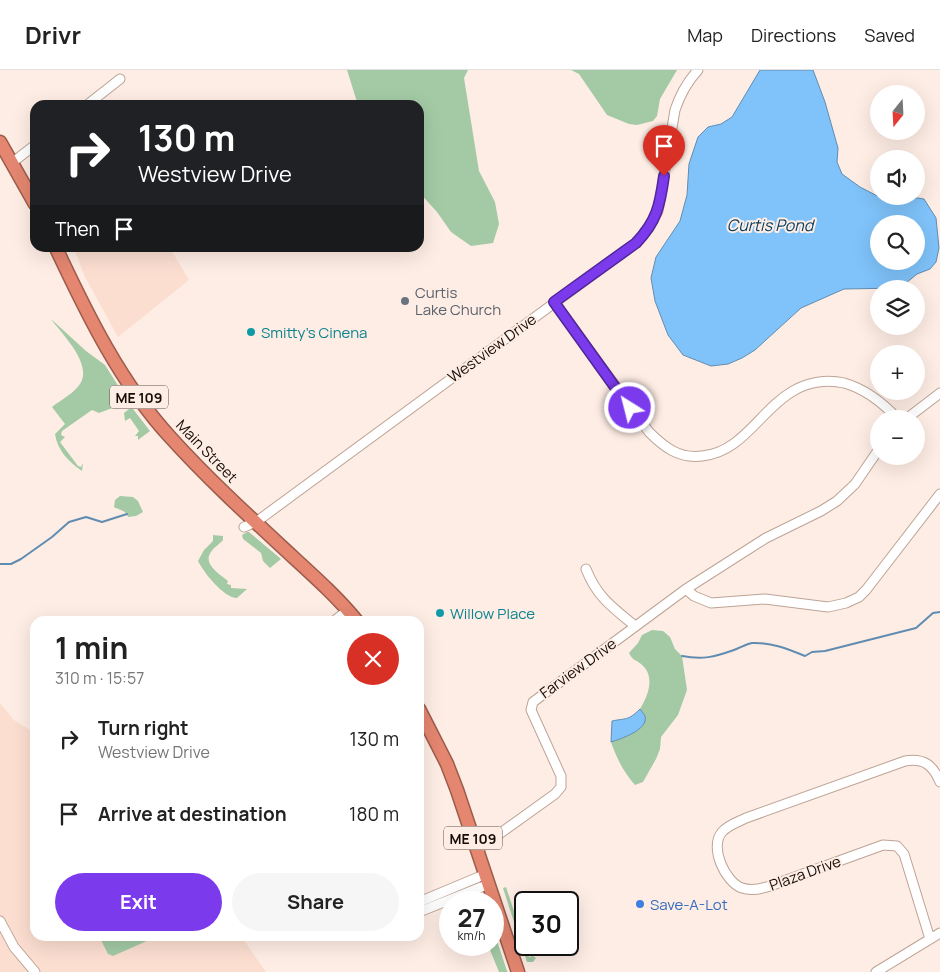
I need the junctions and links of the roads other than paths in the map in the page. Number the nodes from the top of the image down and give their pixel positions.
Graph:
1 (698, 70) edge
2 (120, 79) dead end
3 (93, 100) edge
4 (0, 142) edge
5 (30, 149) edge
6 (13, 162) junction
7 (30, 194) edge
8 (58, 252) edge
9 (554, 302) junction
10 (940, 393) edge
11 (888, 410) edge
12 (918, 410) edge
13 (870, 463) edge
14 (940, 494) edge
15 (250, 524) junction
16 (586, 569) dead end
17 (686, 589) junction
18 (348, 610) junction
19 (340, 616) edge
20 (353, 616) edge
21 (635, 626) junction
22 (424, 719) edge
23 (940, 782) edge
24 (477, 850) junction
25 (488, 879) junction
26 (424, 900) edge
27 (424, 910) edge
28 (0, 921) edge
29 (940, 932) edge
30 (930, 939) junction
31 (35, 972) edge
32 (518, 972) edge
33 (876, 972) edge

1 - 9 street, Westview Drive
2 - 3 street
4 - 6 highway
5 - 6 street
6 - 7 highway
8 - 15 highway, Main Street / ME 109
9 - 11 street
9 - 15 street, Westview Drive
10 - 12 street
13 - 17 street, Farview Drive
14 - 17 street
15 - 18 highway, Main Street / ME 109
16 - 21 street
17 - 21 street, Farview Drive
18 - 19 street
18 - 20 highway, Main Street / ME 109
21 - 24 street, Farview Drive
22 - 24 highway, ME 109
23 - 30 street, Plaza Drive
24 - 25 highway, ME 109
25 - 26 street
25 - 27 street
25 - 32 highway, ME 109
28 - 31 street
29 - 30 street
30 - 33 street

